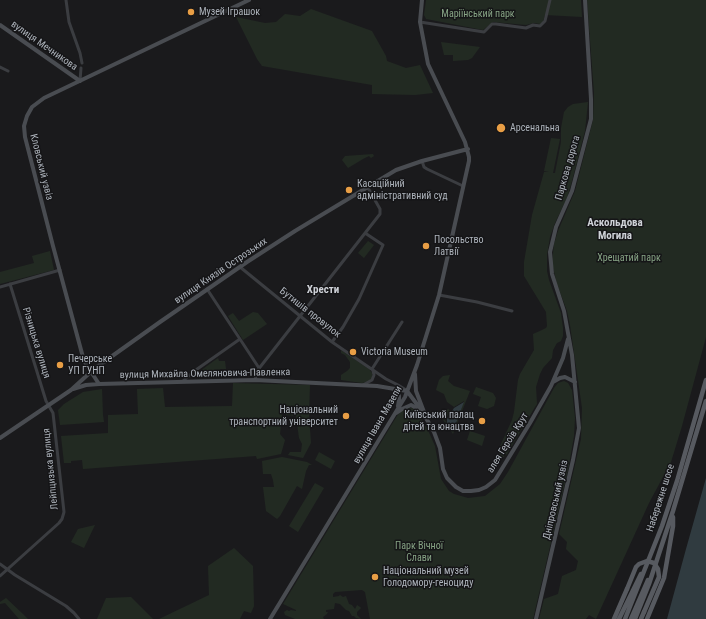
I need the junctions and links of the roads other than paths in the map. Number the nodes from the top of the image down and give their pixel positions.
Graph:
1 (66, 0) edge
2 (249, 0) edge
3 (422, 0) edge
4 (550, 0) edge
5 (585, 0) edge
6 (420, 22) junction
7 (0, 25) edge
8 (82, 63) dead end
9 (0, 67) edge
10 (81, 68) dead end
11 (8, 71) dead end
12 (80, 81) junction
13 (468, 149) junction
14 (422, 161) junction
15 (367, 186) junction
16 (463, 186) junction
17 (365, 233) junction
18 (240, 267) junction
19 (60, 270) junction
20 (10, 284) junction
21 (0, 287) edge
22 (207, 289) junction
23 (439, 295) junction
24 (512, 311) dead end
25 (300, 316) junction
26 (402, 322) dead end
27 (569, 336) junction
28 (240, 339) junction
29 (332, 342) junction
30 (259, 368) junction
31 (372, 369) junction
32 (415, 370) junction
33 (90, 372) junction
34 (255, 380) junction
35 (706, 380) edge
36 (183, 381) junction
37 (575, 382) junction
38 (98, 384) junction
39 (363, 385) junction
40 (551, 386) junction
41 (388, 387) junction
42 (71, 390) junction
43 (407, 391) junction
44 (706, 401) edge
45 (48, 405) junction
46 (422, 411) junction
47 (394, 414) junction
48 (427, 419) junction
49 (0, 438) edge
50 (673, 511) junction
51 (0, 564) edge
52 (648, 565) junction
53 (7, 570) junction
54 (653, 570) junction
55 (0, 576) edge
56 (79, 619) edge
57 (270, 619) edge
58 (536, 619) edge
59 (614, 619) edge
60 (619, 619) edge
61 (625, 619) edge
62 (631, 619) edge
63 (635, 619) edge
64 (641, 619) edge
65 (647, 619) edge

1 - 8 street
2 - 12 main road, Кловський узвіз
3 - 6 main road
4 - 6 street
5 - 27 main road, Паркова дорога
6 - 13 main road
7 - 12 main road, вулиця Мечникова
9 - 11 street
10 - 12 street
12 - 19 main road, Кловський узвіз
13 - 14 main road, вулиця Князів Острозьких
13 - 16 main road, вулиця Івана Мазепи
14 - 15 main road, вулиця Князів Острозьких
14 - 16 street
15 - 17 street
15 - 18 main road, вулиця Князів Острозьких
16 - 23 main road, вулиця Івана Мазепи
17 - 25 street
17 - 29 street
18 - 22 main road, вулиця Князів Острозьких
18 - 25 street, Бутишів провулок
19 - 20 street
19 - 33 main road, Кловський узвіз
20 - 21 street
20 - 45 street, Різницька вулиця
22 - 28 street
22 - 33 main road, вулиця Князів Острозьких
23 - 24 street
23 - 32 main road, вулиця Івана Мазепи
25 - 29 street, Бутишів провулок
25 - 30 street
26 - 31 street
27 - 37 main road, Паркова дорога
27 - 40 main road, алея Героїв Крут
28 - 30 street
28 - 36 street
29 - 31 street, Бутишів провулок
30 - 34 street
31 - 39 street
31 - 43 street, Бутишів провулок
32 - 43 main road, вулиця Івана Мазепи
32 - 48 main road
33 - 38 main road
33 - 42 main road, вулиця Князів Острозьких
34 - 36 main road, вулиця Михайла Омеляновича-Павленка
34 - 39 main road, вулиця Михайла Омеляновича-Павленка
35 - 52 main road, Набережне шосе
36 - 38 main road, вулиця Михайла Омеляновича-Павленка
37 - 40 main road
37 - 58 main road, Дніпровський узвіз
38 - 42 main road, вулиця Михайла Омеляновича-Павленка
39 - 41 main road, вулиця Михайла Омеляновича-Павленка
40 - 48 main road, алея Героїв Крут
41 - 43 main road, вулиця Михайла Омеляновича-Павленка
41 - 47 main road
42 - 45 main road, вулиця Князів Острозьких
43 - 46 main road, алея Героїв Крут
43 - 47 main road, вулиця Івана Мазепи
44 - 50 main road, Набережне шосе
45 - 49 main road, вулиця Князів Острозьких
45 - 53 street, Лейпцизька вулиця
46 - 47 main road
46 - 48 main road, алея Героїв Крут
47 - 57 main road, вулиця Івана Мазепи
50 - 54 main road, Набережне шосе
50 - 65 main road
51 - 53 street
52 - 60 main road
52 - 61 main road, Набережне шосе
53 - 55 street, Лейпцизька вулиця
53 - 56 street
54 - 62 main road, Набережне шосе
54 - 63 main road, Набережне шосе
59 - 64 main road, bridge

